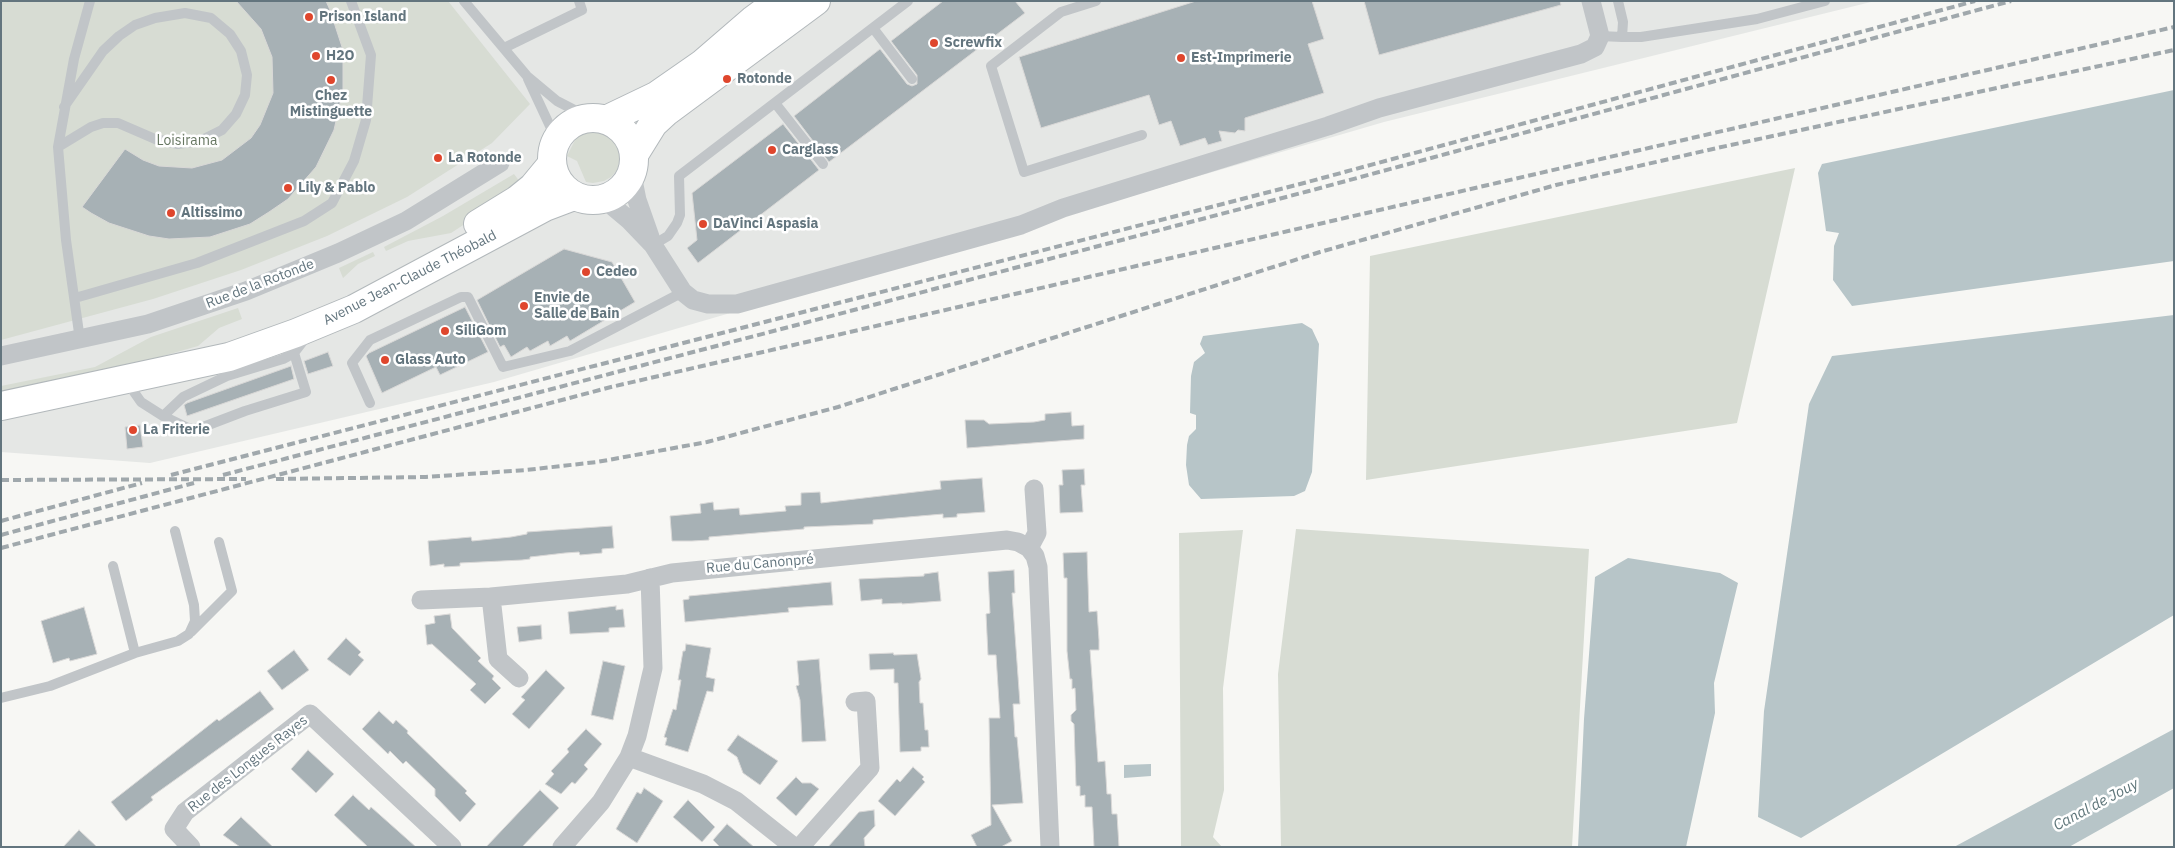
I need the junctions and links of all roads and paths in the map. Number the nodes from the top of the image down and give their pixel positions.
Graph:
1 (90, 1) edge
2 (351, 1) edge
3 (464, 1) edge
4 (779, 1) edge
5 (816, 1) edge
6 (908, 1) edge
7 (1096, 1) edge
8 (1591, 1) edge
9 (1618, 1) edge
10 (1825, 1) edge
11 (581, 6) edge
12 (873, 28) junction
13 (1600, 36) junction
14 (1622, 37) junction
15 (504, 48) junction
16 (527, 76) junction
17 (912, 79) dead end
18 (775, 103) junction
19 (64, 107) junction
20 (598, 118) junction
21 (1142, 135) dead end
22 (58, 147) junction
23 (554, 151) junction
24 (500, 163) dead end
25 (633, 164) junction
26 (823, 164) dead end
27 (574, 196) junction
28 (604, 199) junction
29 (653, 245) junction
30 (683, 292) junction
31 (76, 298) junction
32 (312, 327) junction
33 (80, 340) junction
34 (294, 353) junction
35 (1, 356) edge
36 (125, 380) junction
37 (370, 403) dead end
38 (1, 406) edge
39 (163, 416) junction
40 (1034, 489) dead end
41 (175, 531) dead end
42 (219, 542) dead end
43 (1029, 548) junction
44 (113, 566) dead end
45 (650, 578) junction
46 (491, 597) junction
47 (421, 600) dead end
48 (189, 634) junction
49 (135, 653) junction
50 (519, 678) dead end
51 (1, 698) edge
52 (855, 702) dead end
53 (629, 757) junction
54 (191, 847) edge
55 (452, 847) edge
56 (562, 847) edge
57 (794, 847) edge
58 (800, 847) edge
59 (1050, 847) edge

1 - 19 lane
2 - 31 lane
3 - 15 lane
4 - 20 main road
5 - 25 main road
6 - 12 lane
7 - 21 lane
8 - 13 street
9 - 14 lane
10 - 14 lane
11 - 15 lane
12 - 17 lane
12 - 18 lane
13 - 14 lane
13 - 30 street
15 - 16 lane
16 - 20 lane
16 - 23 lane
18 - 26 lane
18 - 29 lane
19 - 22 lane
19 - 22 lane
20 - 23 main road
20 - 25 main road
22 - 31 lane
23 - 27 main road
23 - 36 main road, Avenue Jean-Claude Théobald
24 - 33 street, Rue de la Rotonde
25 - 28 main road
25 - 29 street
27 - 28 main road
27 - 32 main road, Avenue Jean-Claude Théobald
28 - 29 street
29 - 30 street
30 - 37 lane
31 - 33 lane
32 - 34 lane
32 - 36 main road, Avenue Jean-Claude Théobald
33 - 35 street, Rue de la Rotonde
34 - 39 lane
34 - 39 lane
36 - 38 main road, Avenue Jean-Claude Théobald
36 - 39 lane
40 - 43 street
41 - 48 lane
42 - 48 lane
43 - 45 street, Rue du Canonpré
43 - 59 street
44 - 49 lane
45 - 46 street, Rue du Canonpré
45 - 53 street
46 - 47 street, Rue du Canonpré
46 - 50 street
48 - 49 lane
49 - 51 lane
52 - 58 street
53 - 56 street
53 - 57 street
54 - 55 street, Rue des Longues Rayes

